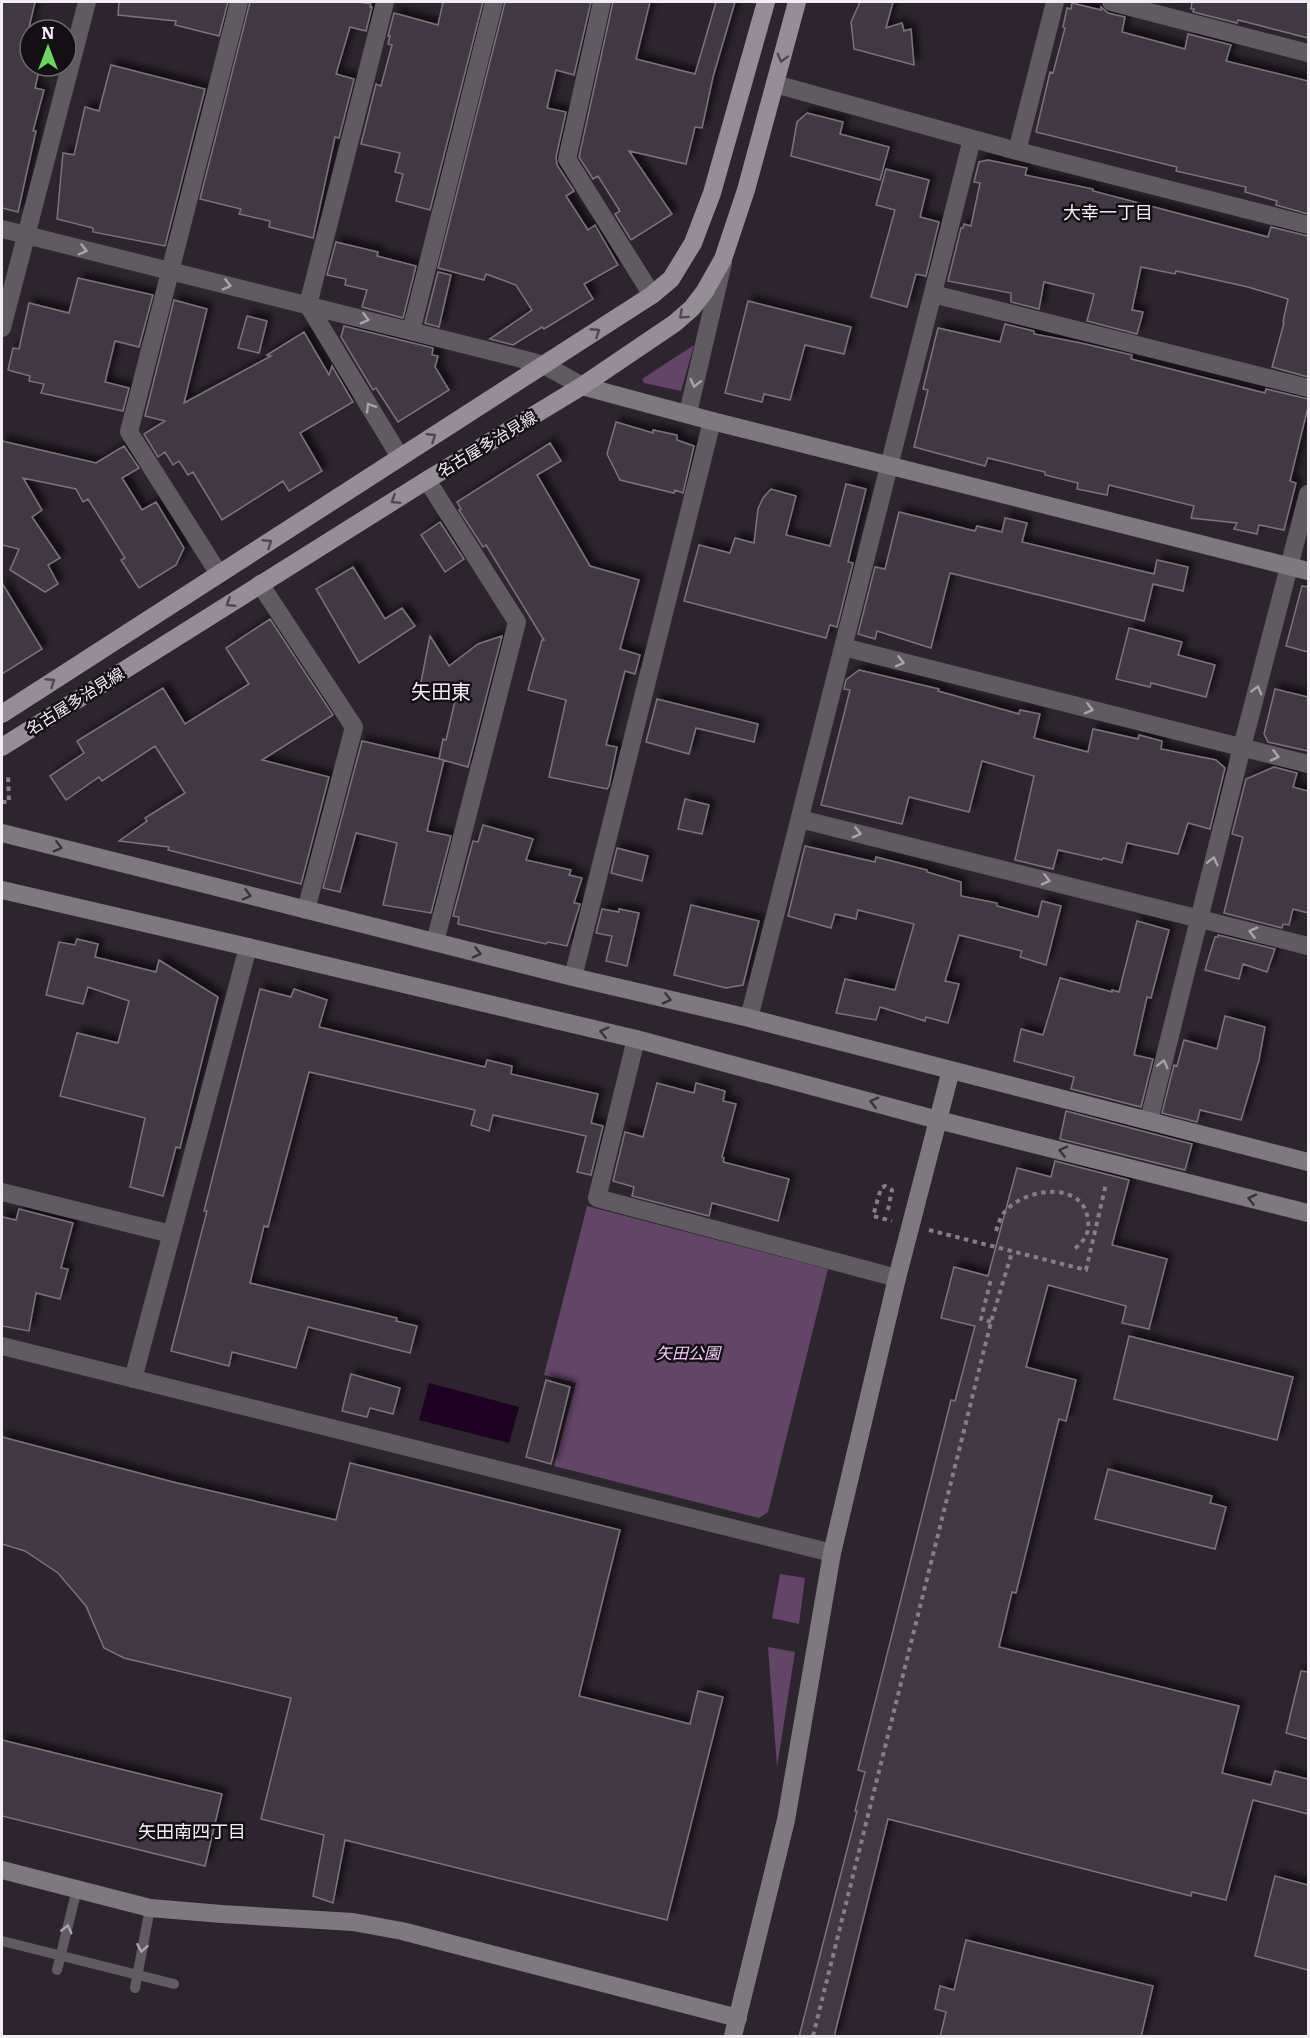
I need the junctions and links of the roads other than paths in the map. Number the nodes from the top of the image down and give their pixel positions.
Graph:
1 (87, 2) edge
2 (239, 2) edge
3 (385, 2) edge
4 (494, 2) edge
5 (602, 2) edge
6 (766, 2) edge
7 (797, 2) edge
8 (1055, 2) edge
9 (1111, 2) edge
10 (1308, 53) edge
11 (775, 84) junction
12 (972, 139) junction
13 (1017, 151) junction
14 (1308, 225) edge
15 (2, 230) edge
16 (26, 236) junction
17 (728, 244) junction
18 (170, 271) junction
19 (933, 294) junction
20 (652, 295) junction
21 (308, 305) junction
22 (2, 320) edge
23 (411, 331) junction
24 (544, 365) junction
25 (582, 386) junction
26 (1308, 388) edge
27 (688, 413) junction
28 (712, 421) junction
29 (400, 457) junction
30 (889, 465) junction
31 (427, 480) junction
32 (1308, 494) edge
33 (1289, 567) junction
34 (1308, 572) edge
35 (219, 574) junction
36 (260, 584) junction
37 (843, 647) junction
38 (2, 714) edge
39 (2, 747) edge
40 (1242, 747) junction
41 (1308, 764) edge
42 (800, 819) junction
43 (2, 833) edge
44 (2, 890) edge
45 (306, 910) junction
46 (1198, 918) junction
47 (435, 942) junction
48 (248, 946) junction
49 (1308, 946) edge
50 (573, 977) junction
51 (749, 1018) junction
52 (636, 1039) junction
53 (951, 1070) junction
54 (938, 1120) junction
55 (1149, 1120) junction
56 (1308, 1162) edge
57 (2, 1192) edge
58 (1308, 1213) edge
59 (171, 1234) junction
60 (897, 1278) junction
61 (2, 1346) edge
62 (133, 1379) junction
63 (832, 1553) junction
64 (2, 1870) edge
65 (77, 1889) junction
66 (150, 1908) junction
67 (2, 1941) edge
68 (57, 1970) dead end
69 (174, 1984) dead end
70 (135, 1988) dead end
71 (738, 2018) junction
72 (733, 2037) edge

1 - 16 street
2 - 18 street
3 - 21 street
4 - 23 street
5 - 20 street
6 - 20 main road, 名古屋多治見線
7 -> 11 main road, 名古屋多治見線
8 - 13 street
9 - 10 street
11 - 12 street
11 - 17 main road, 名古屋多治見線
12 - 13 street
12 - 19 street
13 - 14 street
15 - 16 street
16 -> 18 street
16 - 22 street
17 -> 25 main road, 名古屋多治見線
17 -> 27 street
18 -> 21 street
18 - 35 street
19 - 26 street
19 - 30 street
24 -> 20 main road, 名古屋多治見線
21 -> 23 street
29 -> 21 street
23 - 24 street
24 - 25 street
29 -> 24 main road, 名古屋多治見線
25 - 27 street
25 - 31 main road, 名古屋多治見線
27 - 28 street
28 - 30 street
28 - 50 street
35 -> 29 main road, 名古屋多治見線
30 - 33 street
30 - 37 street
31 -> 36 main road, 名古屋多治見線
31 - 47 street
32 - 33 street
33 - 34 street
40 -> 33 street
38 -> 35 main road, 名古屋多治見線
36 -> 39 main road, 名古屋多治見線
36 - 45 street
37 -> 40 street
37 - 42 street
40 -> 41 street
46 -> 40 street
42 -> 46 street
42 - 51 street
43 -> 45 street
44 - 48 street
45 - 47 street
49 -> 46 street
55 -> 46 street
47 -> 50 street
52 -> 48 street
48 - 59 street
50 -> 51 street
51 - 53 street
54 -> 52 street
52 - 60 street
53 - 54 street
53 - 55 street
58 -> 54 street
54 - 60 street
55 - 56 street
57 - 59 street
59 - 62 street
60 - 63 street
61 - 62 street
62 - 63 street
63 - 71 street
64 - 65 street
65 - 66 street
68 -> 65 lane
66 -> 70 lane
66 - 71 street
67 - 69 lane
71 - 72 street

